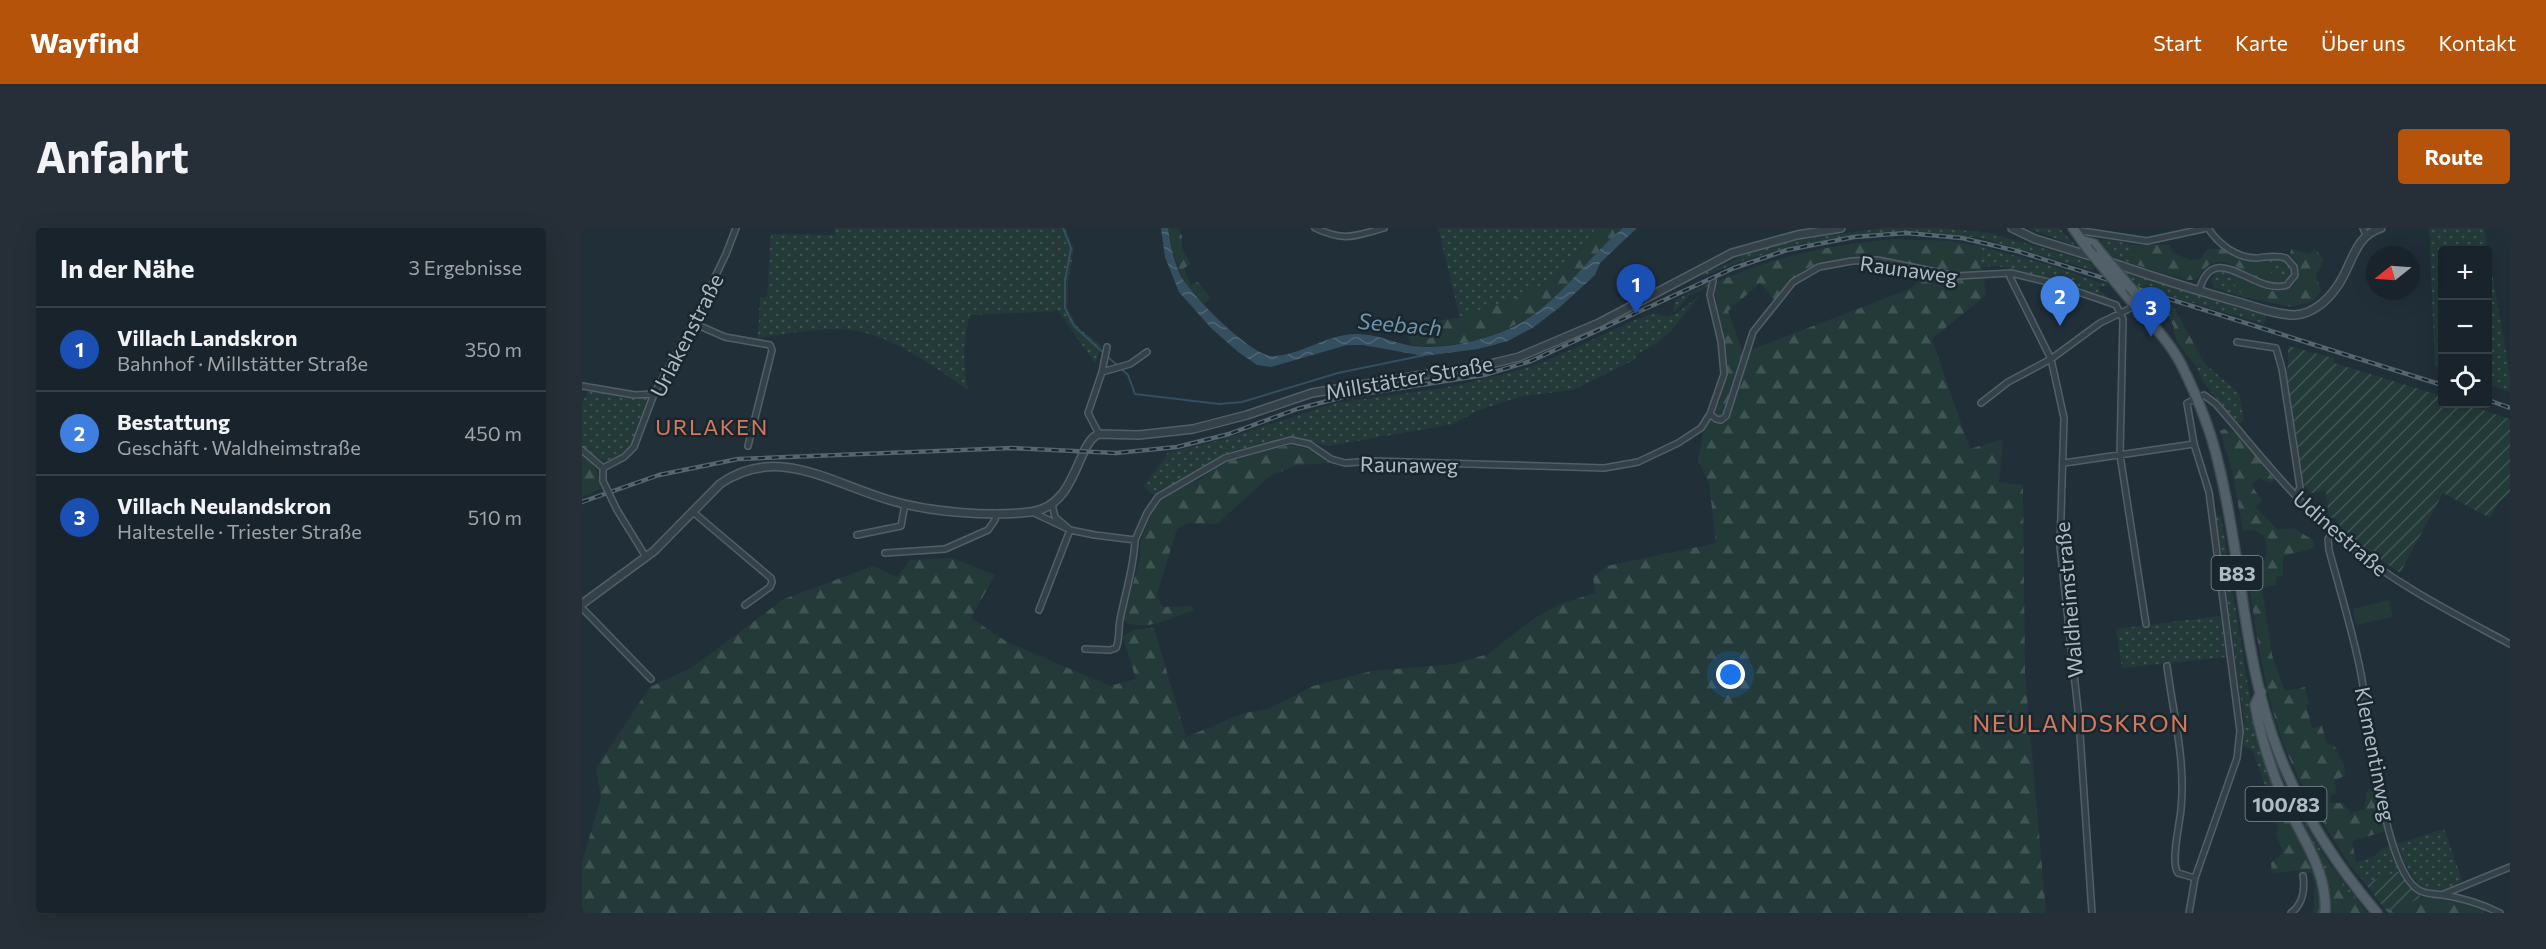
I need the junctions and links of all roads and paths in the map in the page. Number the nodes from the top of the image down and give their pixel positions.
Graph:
1 (736, 228) edge
2 (1316, 228) edge
3 (1384, 228) edge
4 (1841, 228) edge
5 (2012, 228) edge
6 (2207, 228) edge
7 (2381, 228) edge
8 (1826, 229) edge
9 (2074, 229) edge
10 (1796, 232) edge
11 (2365, 232) edge
12 (2086, 245) junction
13 (2011, 273) junction
14 (1713, 281) dead end
15 (2199, 291) junction
16 (2135, 306) junction
17 (2120, 312) junction
18 (2150, 320) junction
19 (693, 323) junction
20 (2237, 342) dead end
21 (1107, 347) dead end
22 (1147, 352) dead end
23 (2051, 359) junction
24 (1102, 372) junction
25 (582, 386) edge
26 (654, 394) junction
27 (2197, 398) junction
28 (1981, 403) dead end
29 (1710, 414) junction
30 (1099, 434) junction
31 (2194, 444) junction
32 (748, 446) dead end
33 (582, 450) edge
34 (2120, 455) junction
35 (2064, 463) junction
36 (603, 468) junction
37 (2296, 496) junction
38 (905, 504) junction
39 (1052, 504) junction
40 (693, 512) junction
41 (1032, 512) junction
42 (996, 513) junction
43 (1070, 530) junction
44 (2333, 532) junction
45 (857, 535) dead end
46 (1135, 540) junction
47 (885, 553) dead end
48 (646, 557) junction
49 (582, 604) edge
50 (745, 605) dead end
51 (582, 608) edge
52 (1039, 610) dead end
53 (2146, 624) dead end
54 (2510, 644) edge
55 (1085, 650) dead end
56 (2167, 666) dead end
57 (651, 679) dead end
58 (2260, 692) junction
59 (2510, 867) edge
60 (2302, 876) dead end
61 (2195, 878) junction
62 (2443, 894) junction
63 (2092, 913) edge
64 (2189, 913) edge
65 (2291, 913) edge
66 (2325, 913) edge
67 (2377, 913) edge
68 (2500, 913) edge

1 - 19 street, Urlakenstraße
2 - 3 street
4 - 8 street, Millstätter Straße
5 - 15 street
6 - 9 street
6 - 15 street
7 - 11 street
8 - 10 street, Millstätter Straße
9 - 12 main road, B83
10 - 30 street, Millstätter Straße
11 - 15 street
12 - 16 main road, B83, bridge
12 - 18 main road, B83, bridge
13 - 17 street, Raunaweg
13 - 23 street, Waldheimstraße
13 - 29 street, Raunaweg
14 - 29 street, Raunaweg
16 - 17 street
16 - 18 main road, B83
17 - 23 street
17 - 34 street
18 - 27 main road, B83
19 - 26 street, Urlakenstraße
19 - 32 street
20 - 37 street
21 - 24 street
22 - 24 street
23 - 28 street
23 - 35 street, Waldheimstraße
24 - 30 street
25 - 26 street
26 - 36 street, Urlakenstraße
27 - 31 street
27 - 37 street, Udinestraße
27 - 58 main road, B83
29 - 46 street, Raunaweg
30 - 39 street
31 - 34 street
31 - 61 street
33 - 36 street
34 - 35 street
34 - 53 street
35 - 63 street, Waldheimstraße
36 - 48 street, bridge
37 - 44 street, Udinestraße
38 - 40 street
38 - 42 street
38 - 45 street
39 - 41 street
39 - 43 street
40 - 48 street
40 - 50 street
41 - 42 street
41 - 43 street
42 - 47 street
43 - 46 street
43 - 52 street
44 - 54 street, Udinestraße
44 - 62 street, Klementinweg
46 - 55 street, Raunaweg
48 - 49 street
51 - 57 street
56 - 61 street
58 - 66 main road, 100/83
58 - 67 main road, B83
59 - 62 street
60 - 65 street
61 - 64 street
62 - 68 street, Klementinweg

